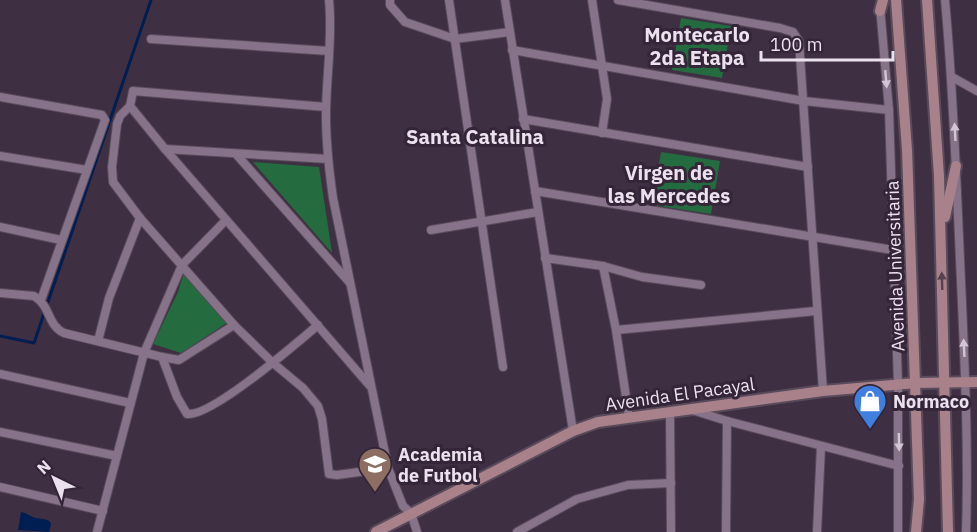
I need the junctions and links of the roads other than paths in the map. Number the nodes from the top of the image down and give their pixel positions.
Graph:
1 (329, 0) edge
2 (390, 0) edge
3 (449, 0) edge
4 (505, 0) edge
5 (592, 0) edge
6 (618, 0) edge
7 (896, 0) edge
8 (927, 0) edge
9 (945, 0) edge
10 (881, 4) edge
11 (510, 32) junction
12 (151, 39) dead end
13 (455, 39) junction
14 (513, 50) junction
15 (329, 51) junction
16 (602, 66) junction
17 (952, 77) junction
18 (977, 91) edge
19 (0, 97) edge
20 (804, 101) junction
21 (130, 106) junction
22 (326, 107) junction
23 (889, 110) junction
24 (102, 115) junction
25 (120, 116) junction
26 (524, 120) junction
27 (602, 133) junction
28 (165, 149) junction
29 (236, 154) junction
30 (0, 156) edge
31 (328, 159) junction
32 (956, 166) junction
33 (808, 168) junction
34 (87, 170) junction
35 (535, 191) junction
36 (538, 212) junction
37 (140, 218) junction
38 (226, 220) junction
39 (481, 221) junction
40 (0, 227) edge
41 (431, 230) dead end
42 (941, 235) junction
43 (812, 237) junction
44 (61, 240) junction
45 (893, 250) junction
46 (545, 258) junction
47 (182, 266) junction
48 (603, 266) junction
49 (350, 283) junction
50 (701, 285) dead end
51 (0, 294) edge
52 (41, 300) junction
53 (816, 310) junction
54 (234, 325) junction
55 (318, 326) junction
56 (616, 330) junction
57 (98, 341) junction
58 (144, 353) junction
59 (162, 357) junction
60 (273, 363) junction
61 (503, 367) dead end
62 (0, 374) edge
63 (965, 381) junction
64 (945, 382) junction
65 (977, 382) edge
66 (916, 383) junction
67 (898, 384) junction
68 (370, 386) junction
69 (823, 391) junction
70 (130, 403) junction
71 (691, 410) junction
72 (670, 412) junction
73 (629, 417) junction
74 (727, 422) junction
75 (573, 431) junction
76 (0, 432) edge
77 (821, 446) junction
78 (117, 456) junction
79 (899, 466) junction
80 (388, 468) junction
81 (968, 481) junction
82 (671, 483) junction
83 (0, 486) edge
84 (977, 487) edge
85 (103, 511) junction
86 (411, 513) junction
87 (97, 532) edge
88 (376, 532) edge
89 (417, 532) edge
90 (517, 532) edge
91 (671, 532) edge
92 (726, 532) edge
93 (817, 532) edge
94 (898, 532) edge
95 (916, 532) edge
96 (948, 532) edge
97 (966, 532) edge

1 - 15 street
2 - 13 street
3 - 13 street
4 - 11 street
5 - 16 street
6 - 20 street
7 - 66 street, Avenida Universitaria
8 - 42 street
9 - 17 street
10 -> 23 street
11 - 13 street
11 - 14 street
12 - 15 street
13 - 39 street
14 - 16 street
14 - 26 street
15 - 22 street
16 - 20 street
16 - 27 street
17 - 18 street
32 -> 17 street
19 - 24 street
20 - 23 street
20 - 33 street
21 - 22 street
21 - 25 street
21 - 28 street
22 - 31 street
23 - 45 street
24 - 25 street
24 - 34 street
25 - 37 street
26 - 27 street
26 - 35 street
27 - 33 street
28 - 29 street
28 - 38 street
29 - 31 street
29 - 49 street
30 - 34 street
31 - 49 street
32 - 42 street
63 -> 32 street
33 - 43 street
34 - 44 street
35 - 36 street
35 - 43 street
36 - 39 street
36 - 46 street
37 - 47 street
37 - 57 street
38 - 47 street
38 - 55 street
39 - 41 street
39 - 61 street
40 - 44 street
64 -> 42 street
43 - 45 street
43 - 53 street
44 - 52 street
45 - 67 street
46 - 48 street
46 - 75 street
47 - 54 street
47 - 58 street
48 - 50 street
48 - 56 street
49 - 68 street
51 - 52 street
52 - 57 street
53 - 56 street
53 - 69 street
54 - 59 street
54 - 60 street
55 - 60 street
55 - 68 street
56 - 73 street
57 - 58 street
58 - 59 street
58 - 70 street
59 - 60 street
60 - 80 street
62 - 70 street
63 - 64 street, Avenida El Pacayal
63 - 65 street, Avenida El Pacayal
63 - 81 street
64 - 66 street, Avenida El Pacayal
64 - 96 street
66 - 67 street, Avenida El Pacayal
66 - 95 street, Avenida Universitaria
67 - 69 street, Avenida El Pacayal
67 -> 79 street
68 - 80 street
69 - 71 street, Avenida El Pacayal
70 - 78 street
71 - 72 street, Avenida El Pacayal
71 - 74 street
72 - 73 street, Avenida El Pacayal
72 - 82 street
73 - 75 street, Avenida El Pacayal
74 - 77 street
74 - 92 street
75 - 86 street, Avenida El Pacayal
76 - 78 street
77 - 79 street
77 - 93 street
78 - 85 street
79 - 94 street
80 - 86 street
81 - 84 street
81 - 97 street
82 - 90 street
82 - 91 street
83 - 85 street
85 - 87 street
86 - 88 street, Avenida El Pacayal
86 - 89 street

